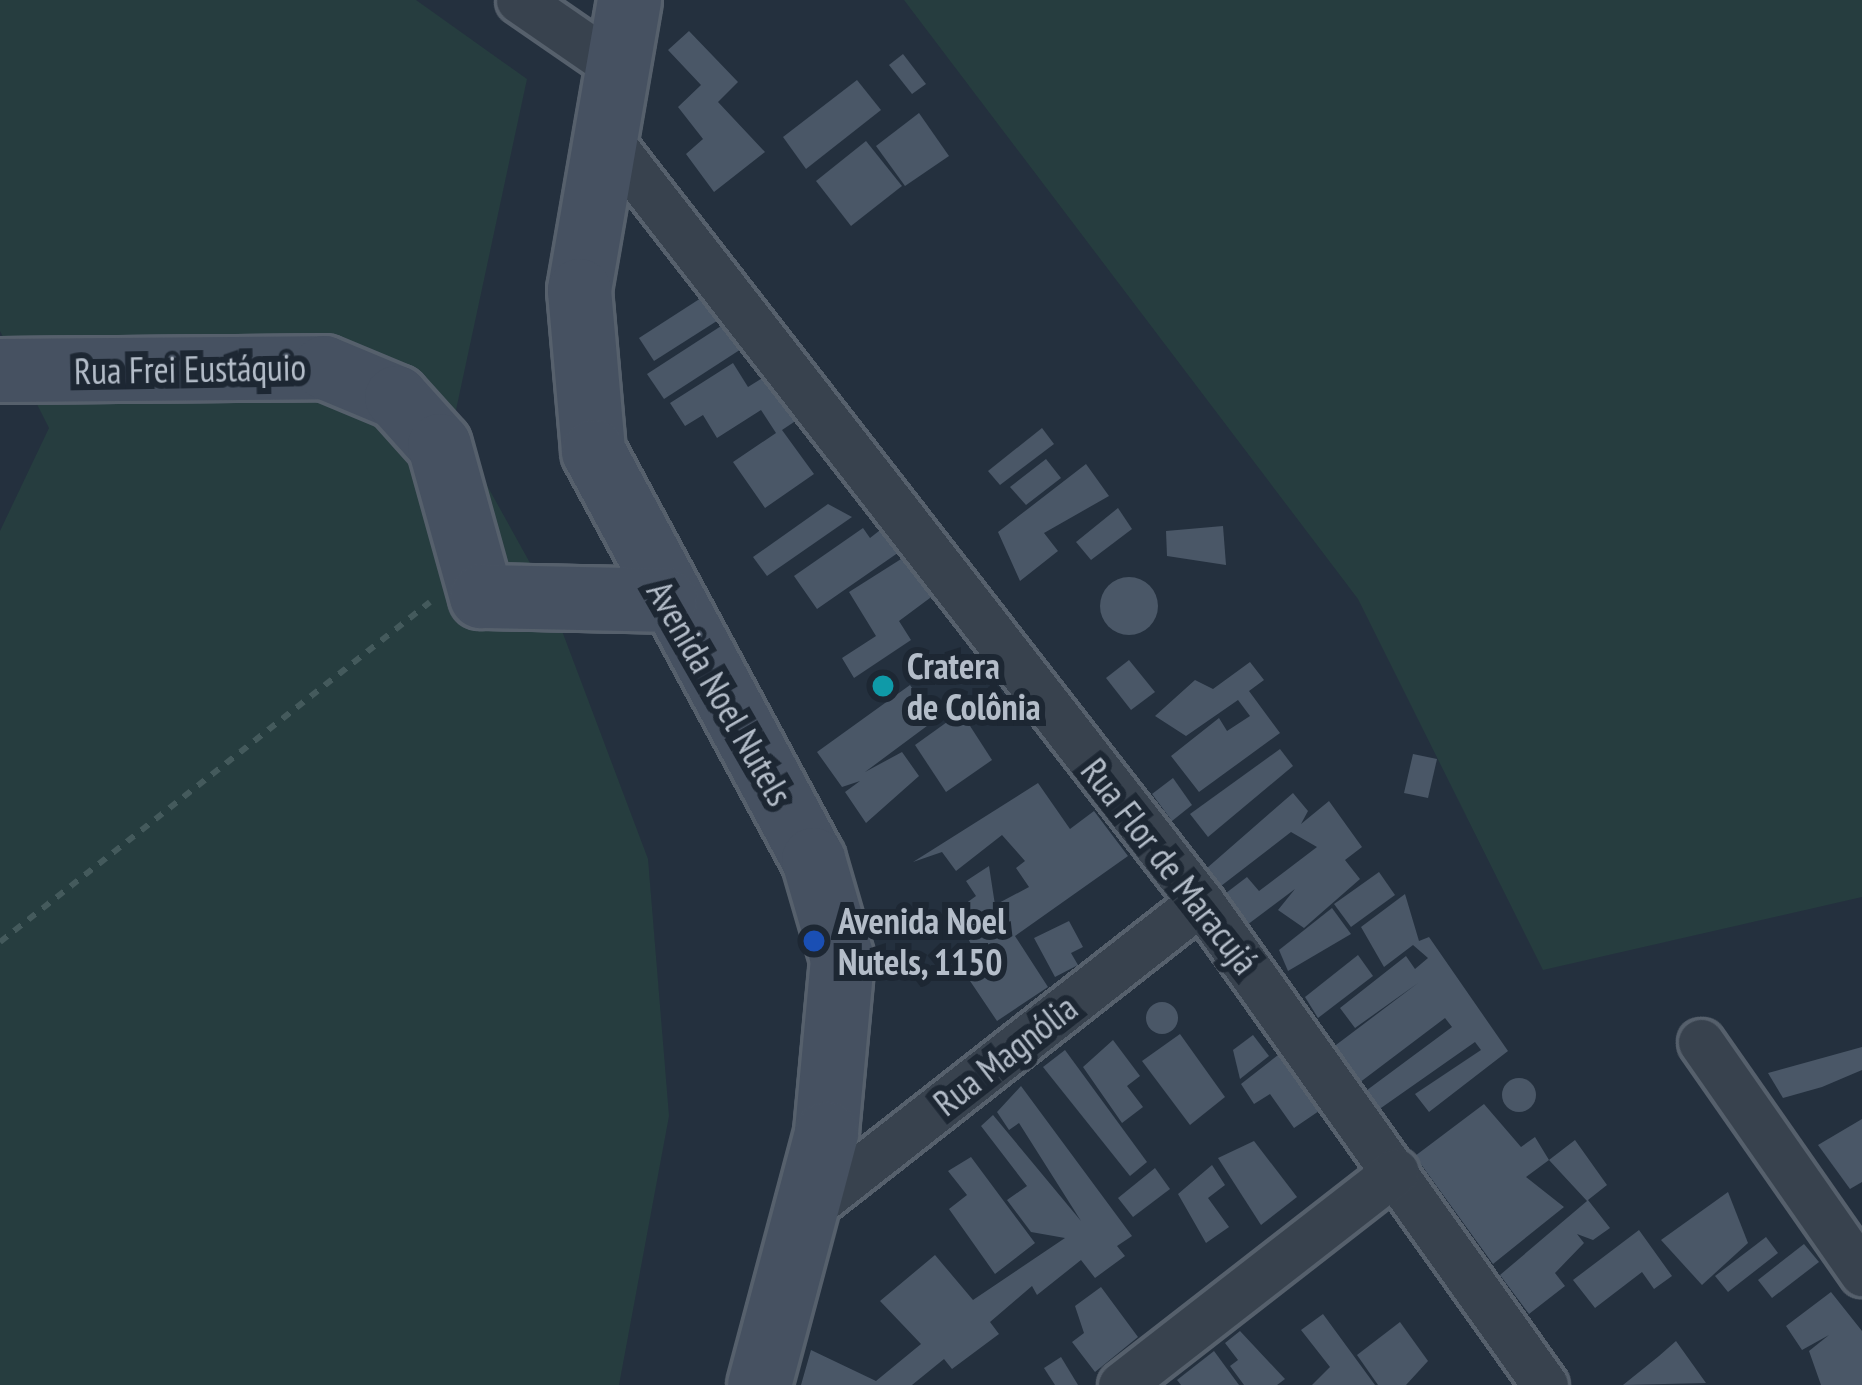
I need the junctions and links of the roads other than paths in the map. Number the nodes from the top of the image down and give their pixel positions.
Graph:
1 (519, 0) edge
2 (629, 0) edge
3 (616, 67) junction
4 (602, 130) junction
5 (0, 370) edge
6 (664, 600) junction
7 (1202, 902) junction
8 (1701, 1042) dead end
9 (1396, 1171) junction
10 (809, 1208) junction
11 (1862, 1273) edge
12 (759, 1385) edge
13 (1120, 1385) edge
14 (1546, 1385) edge

1 - 3 street
2 - 3 street, Avenida Noel Nutels
3 - 4 street, Avenida Noel Nutels
4 - 6 street, Avenida Noel Nutels
4 - 7 street, Rua Flor de Maracujá
5 - 6 street, Rua Frei Eustáquio
6 - 10 street, Avenida Noel Nutels
7 - 9 street, Rua Flor de Maracujá
7 - 10 street, Rua Magnólia
8 - 11 street
9 - 13 street
9 - 14 street, Rua Flor de Maracujá
10 - 12 street, Avenida Noel Nutels

